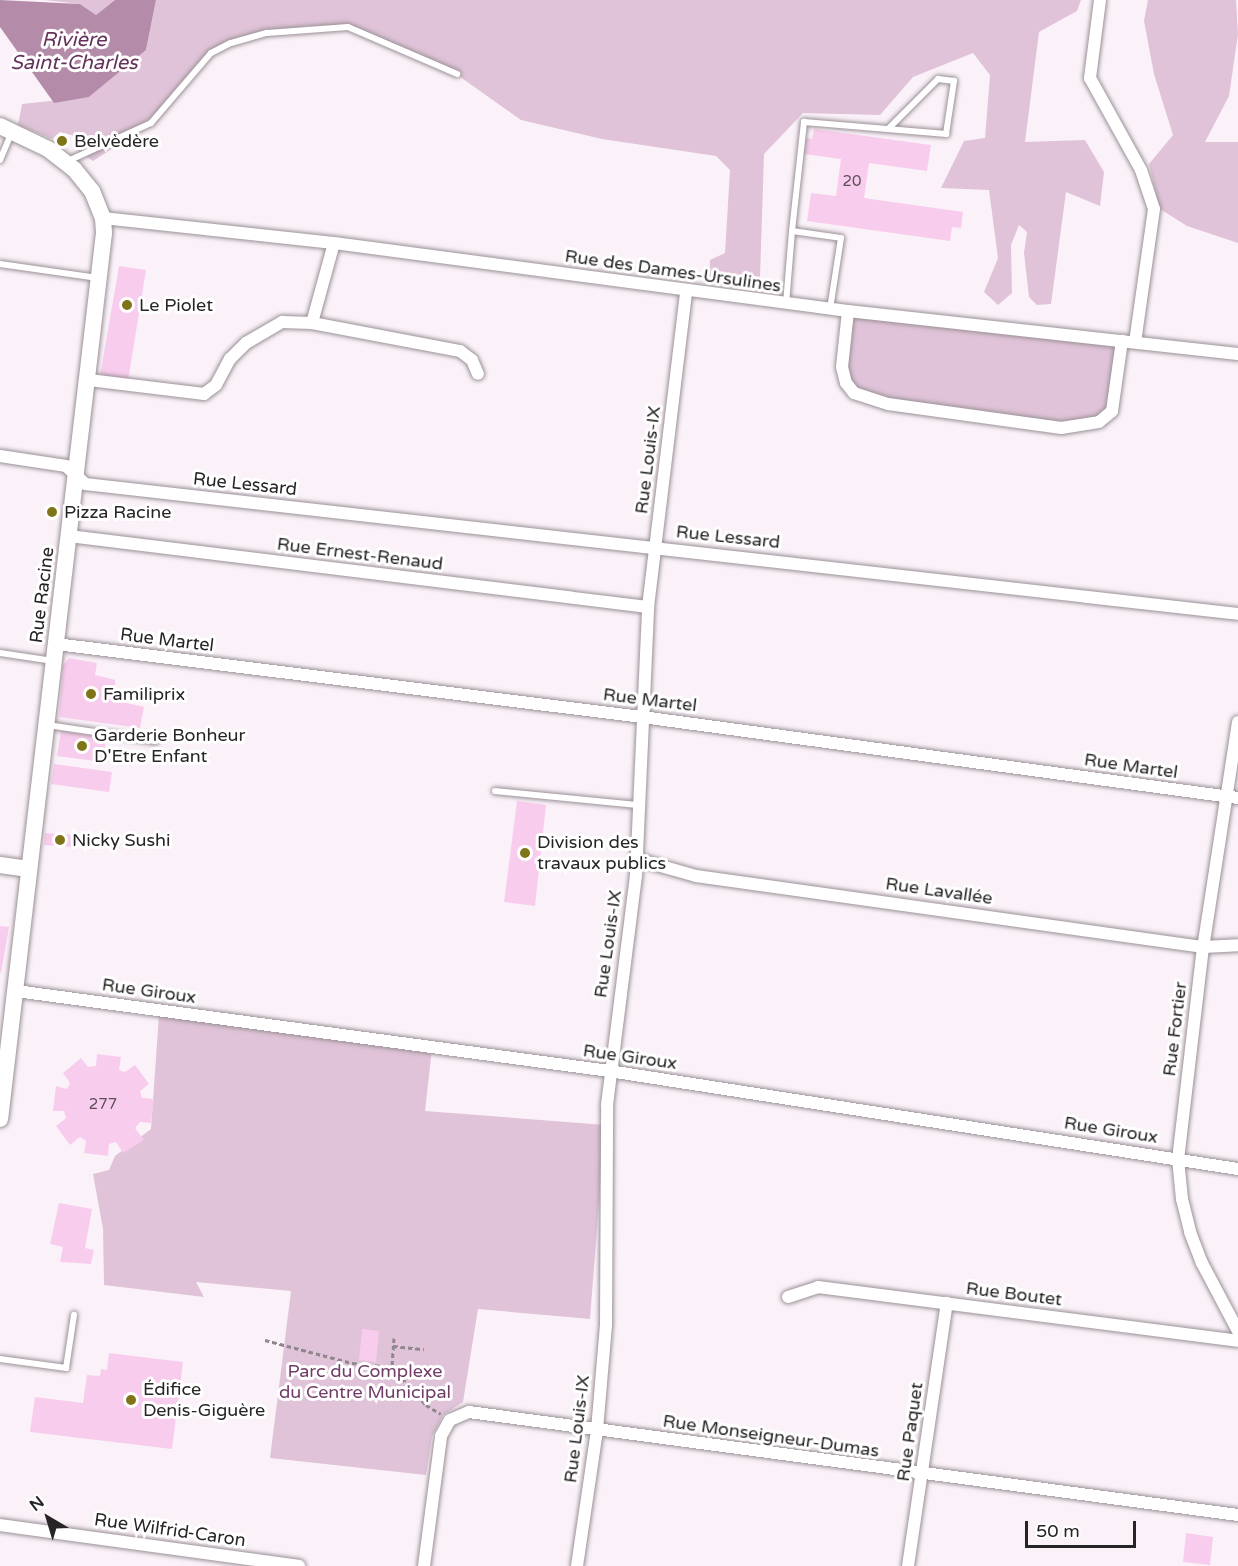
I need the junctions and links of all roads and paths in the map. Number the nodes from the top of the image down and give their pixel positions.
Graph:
1 (1100, 0) edge
2 (457, 74) dead end
3 (889, 128) junction
4 (6, 129) edge
5 (0, 160) edge
6 (66, 162) junction
7 (103, 218) junction
8 (792, 231) junction
9 (334, 243) junction
10 (0, 264) edge
11 (101, 279) junction
12 (686, 291) junction
13 (786, 304) junction
14 (830, 309) junction
15 (848, 312) junction
16 (312, 323) junction
17 (1129, 341) junction
18 (1238, 354) edge
19 (478, 374) dead end
20 (88, 380) junction
21 (0, 456) edge
22 (75, 474) junction
23 (69, 536) junction
24 (655, 547) junction
25 (648, 607) junction
26 (1238, 614) edge
27 (0, 653) edge
28 (55, 653) junction
29 (642, 717) junction
30 (1238, 722) edge
31 (46, 725) junction
32 (156, 741) dead end
33 (495, 791) dead end
34 (1232, 798) edge
35 (639, 805) junction
36 (636, 859) junction
37 (0, 865) edge
38 (28, 869) junction
39 (1238, 945) edge
40 (1203, 946) junction
41 (16, 991) junction
42 (609, 1071) junction
43 (3, 1079) edge
44 (0, 1110) edge
45 (1178, 1159) junction
46 (1238, 1169) edge
47 (788, 1297) dead end
48 (947, 1304) junction
49 (74, 1315) dead end
50 (1238, 1330) edge
51 (394, 1338) dead end
52 (265, 1340) dead end
53 (1238, 1341) edge
54 (393, 1346) junction
55 (424, 1349) dead end
56 (0, 1359) edge
57 (392, 1367) junction
58 (450, 1420) junction
59 (597, 1430) junction
60 (922, 1475) junction
61 (1238, 1515) edge
62 (0, 1525) edge
63 (299, 1566) edge
64 (424, 1566) edge
65 (577, 1566) edge
66 (908, 1566) edge

1 - 17 street
2 - 6 lane
3 - 3 lane
3 - 8 lane
4 - 5 lane
4 - 6 main road, Rue Racine
6 - 7 main road, Rue Racine
7 - 9 street, Rue des Dames-Ursulines
7 - 11 main road, Rue Racine
8 - 13 lane
8 - 14 lane
9 - 12 street, Rue des Dames-Ursulines
9 - 16 street
10 - 11 lane
11 - 20 main road, Rue Racine
12 - 13 street, Rue des Dames-Ursulines
12 - 24 street, Rue Louis-IX
13 - 14 street, Rue des Dames-Ursulines
14 - 15 street, Rue des Dames-Ursulines
15 - 17 street, Rue des Dames-Ursulines
15 - 17 street
16 - 19 street
16 - 20 street
17 - 18 street, Rue des Dames-Ursulines
20 - 22 main road, Rue Racine
21 - 22 street, Rue Lessard
22 - 23 main road, Rue Racine
22 - 24 street, Rue Lessard
23 - 25 street, Rue Ernest-Renaud
23 - 28 main road, Rue Racine
24 - 25 street, Rue Louis-IX
24 - 26 street, Rue Lessard
25 - 29 street, Rue Louis-IX
27 - 28 lane
28 - 29 street, Rue Martel
28 - 31 main road, Rue Racine
29 - 34 street, Rue Martel
29 - 35 street, Rue Louis-IX
30 - 34 street, Rue Fortier
31 - 32 lane
31 - 38 main road, Rue Racine
33 - 35 lane
34 - 40 street, Rue Fortier
35 - 36 street, Rue Louis-IX
36 - 40 street, Rue Lavallée
36 - 42 street, Rue Louis-IX
37 - 38 main road
38 - 41 main road, Rue Racine
39 - 40 street, Rue Lavallée
40 - 45 street, Rue Fortier
41 - 42 street, Rue Giroux
41 - 43 main road, Rue Racine
42 - 45 street, Rue Giroux
42 - 59 street, Rue Louis-IX
43 - 44 main road, Rue Racine
45 - 46 street, Rue Giroux
45 - 50 street, Rue Fortier
47 - 48 street, Rue Boutet
48 - 53 street, Rue Boutet
48 - 60 street, Rue Paquet
49 - 56 lane
51 - 54 path
52 - 57 path
54 - 55 path
54 - 57 path
57 - 58 path
58 - 59 street, Rue Monseigneur-Dumas
58 - 64 street
59 - 60 street, Rue Monseigneur-Dumas
59 - 65 street, Rue Louis-IX
60 - 61 street, Rue Monseigneur-Dumas
60 - 66 street, Rue Paquet
62 - 63 street, Rue Wilfrid-Caron

